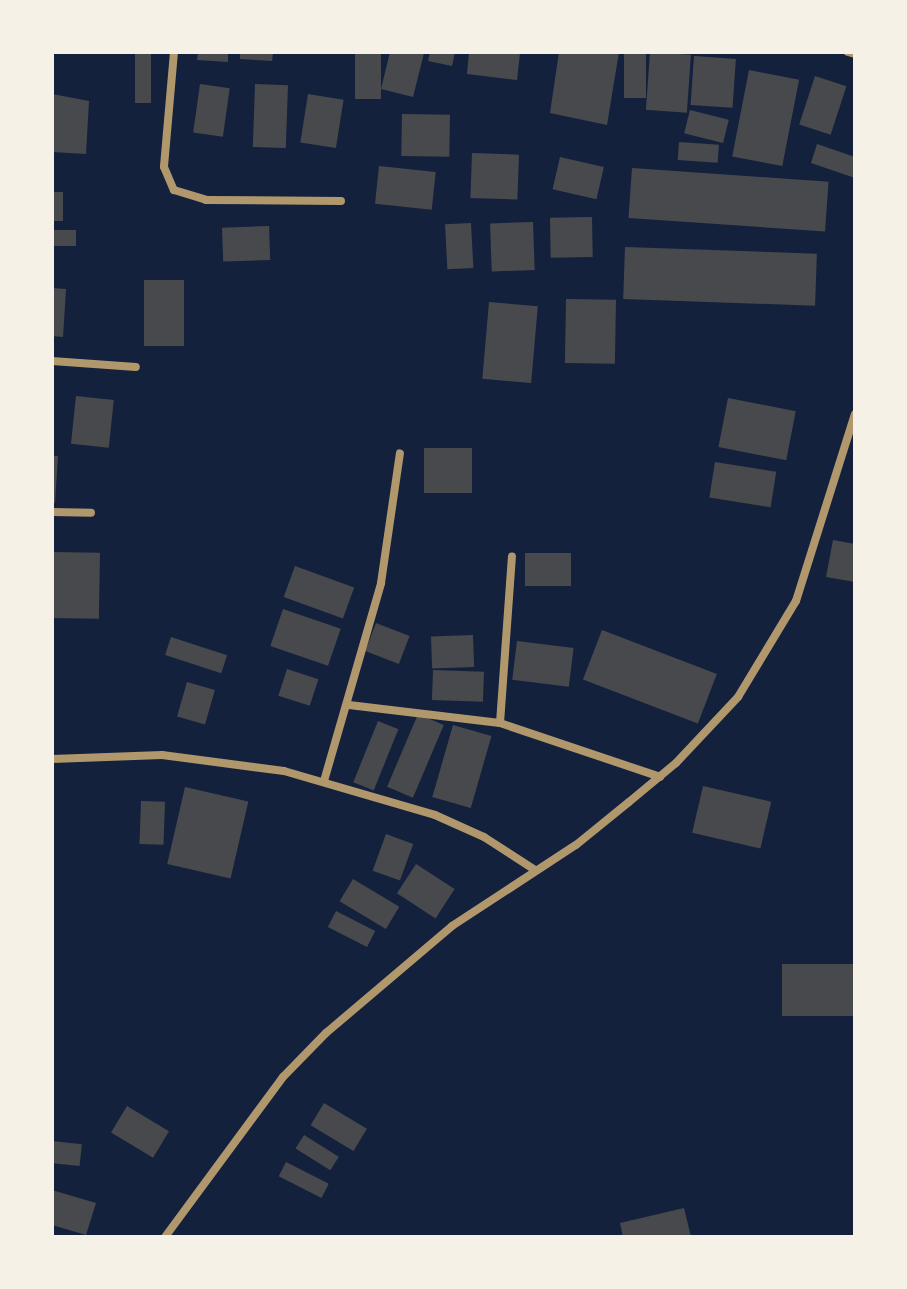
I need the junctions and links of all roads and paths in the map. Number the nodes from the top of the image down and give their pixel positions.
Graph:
1 (174, 52) edge
2 (848, 52) edge
3 (855, 54) edge
4 (341, 201) dead end
5 (52, 361) edge
6 (136, 367) dead end
7 (855, 414) edge
8 (400, 453) dead end
9 (52, 512) edge
10 (91, 513) dead end
11 (512, 556) dead end
12 (349, 705) junction
13 (500, 723) junction
14 (52, 759) edge
15 (660, 777) junction
16 (324, 781) junction
17 (535, 870) junction
18 (165, 1237) edge

1 - 4 street
2 - 3 street
5 - 6 street
7 - 15 street
8 - 12 street
9 - 10 street
11 - 13 street
12 - 13 street
12 - 16 street
13 - 15 street
14 - 16 street
15 - 17 street
16 - 17 street
17 - 18 street

